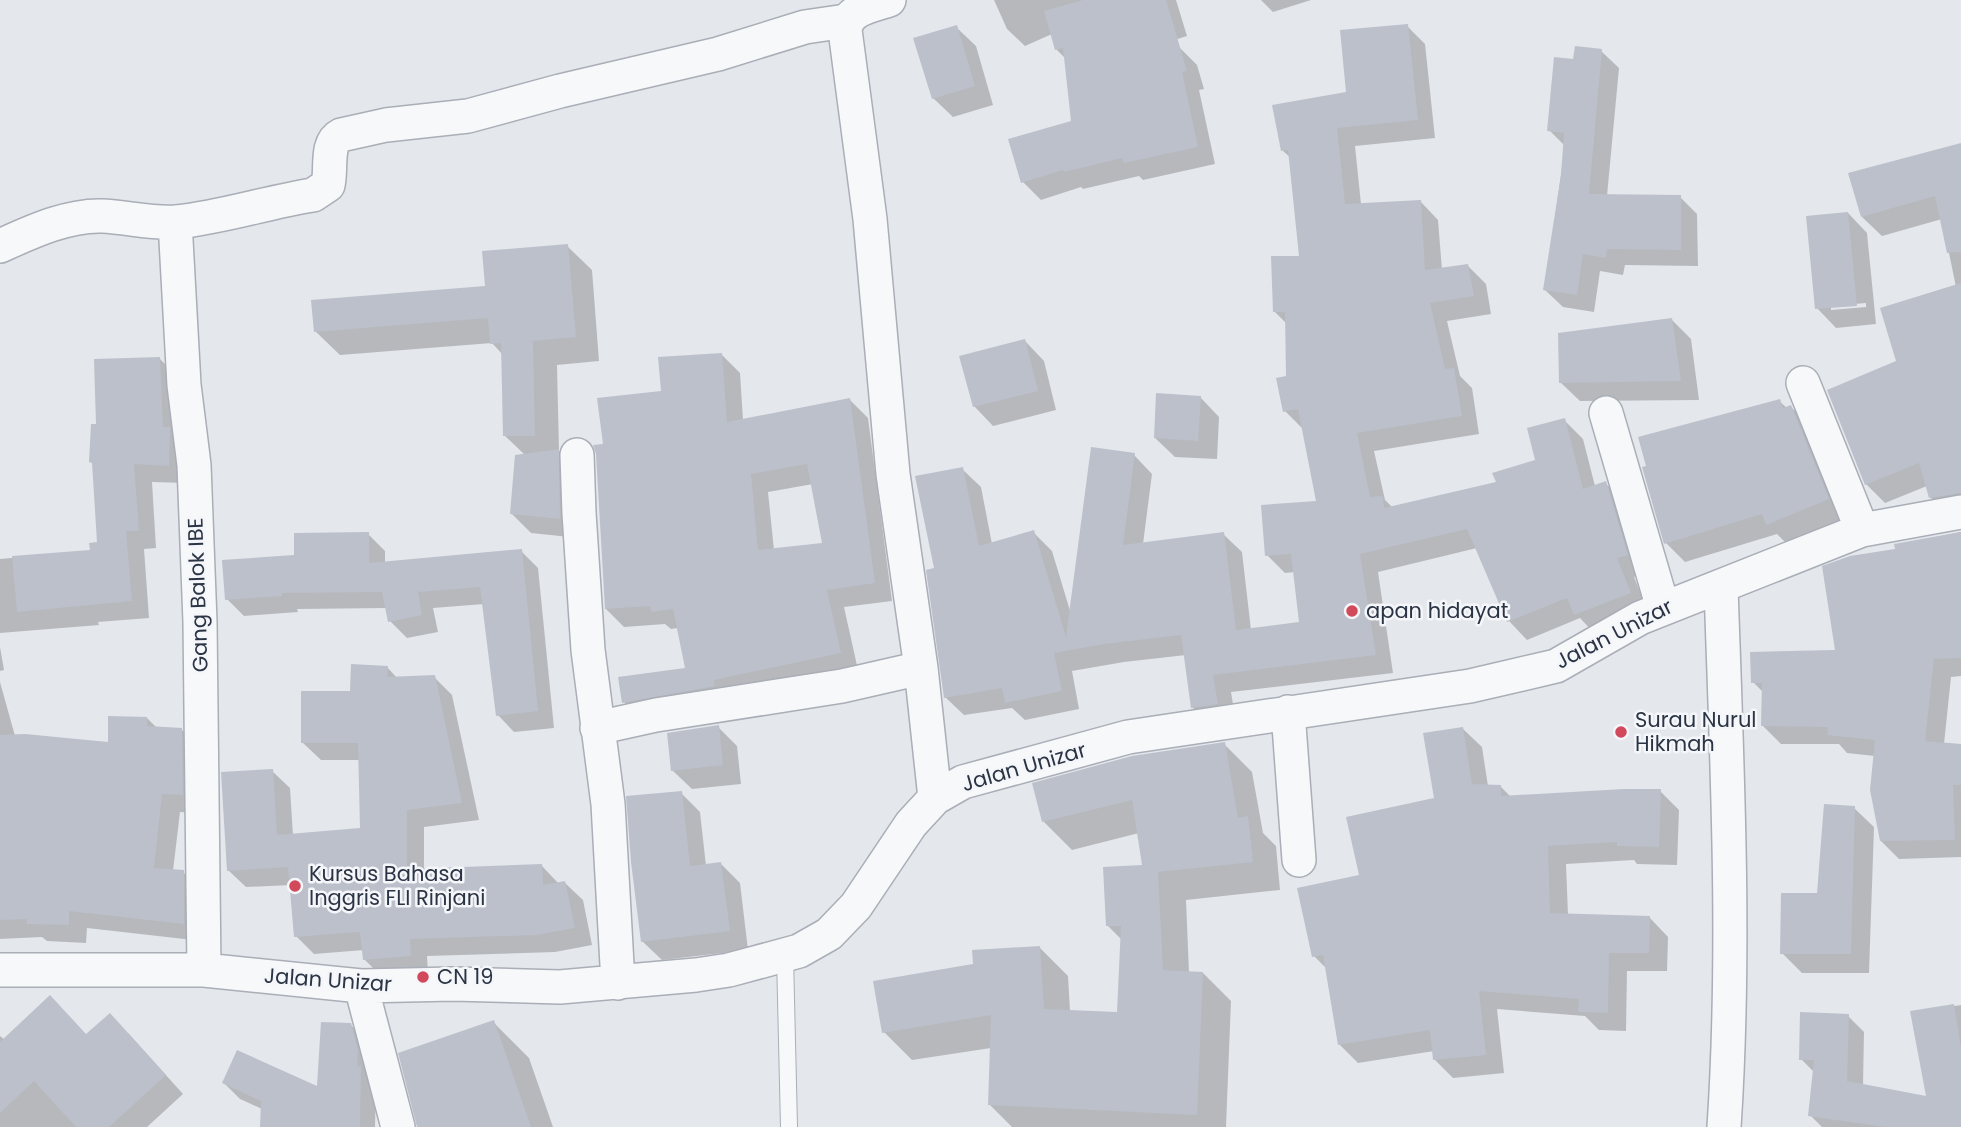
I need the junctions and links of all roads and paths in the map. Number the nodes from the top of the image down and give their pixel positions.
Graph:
1 (889, 0) edge
2 (846, 21) junction
3 (175, 222) junction
4 (0, 246) edge
5 (1803, 383) dead end
6 (1606, 413) dead end
7 (578, 455) dead end
8 (1961, 512) edge
9 (1862, 530) junction
10 (1721, 587) junction
11 (1663, 608) junction
12 (921, 668) junction
13 (1288, 712) junction
14 (597, 728) junction
15 (935, 798) junction
16 (1299, 860) dead end
17 (785, 956) junction
18 (0, 970) edge
19 (204, 970) junction
20 (618, 983) junction
21 (360, 985) junction
22 (398, 1127) edge
23 (789, 1127) edge
24 (1724, 1127) edge

1 - 2 street
2 - 3 street
2 - 12 street
3 - 4 street
3 - 19 street, Gang Balok IBE
5 - 9 street
6 - 11 street
7 - 14 street
8 - 9 street, Jalan Unizar
9 - 10 street, Jalan Unizar
10 - 11 street, Jalan Unizar
10 - 24 street
11 - 13 street, Jalan Unizar
12 - 14 street
12 - 15 street
13 - 15 street, Jalan Unizar
13 - 16 street
14 - 20 street
15 - 17 street, Jalan Unizar
17 - 20 street, Jalan Unizar
17 - 23 lane
18 - 19 street, Jalan Unizar
19 - 21 street, Jalan Unizar
20 - 21 street, Jalan Unizar
21 - 22 street

